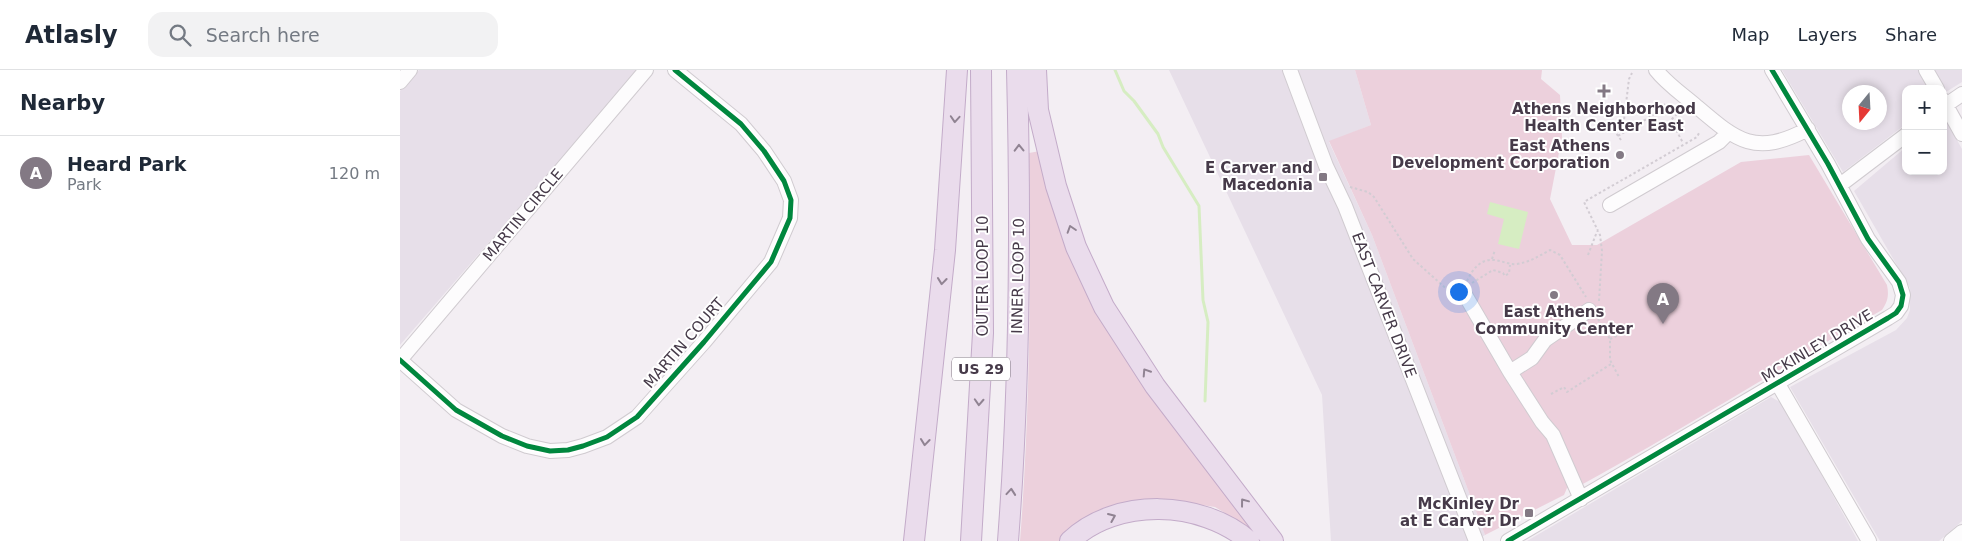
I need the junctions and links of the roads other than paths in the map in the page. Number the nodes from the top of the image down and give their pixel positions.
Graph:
1 (410, 70) edge
2 (646, 70) edge
3 (675, 70) edge
4 (958, 70) edge
5 (981, 70) edge
6 (1017, 70) edge
7 (1036, 70) edge
8 (1290, 70) edge
9 (1772, 70) edge
10 (1926, 70) edge
11 (1660, 72) edge
12 (400, 82) edge
13 (1935, 85) edge
14 (1962, 94) edge
15 (1947, 102) edge
16 (1947, 108) edge
17 (1808, 129) junction
18 (1729, 132) junction
19 (1962, 134) edge
20 (1902, 138) edge
21 (1840, 186) junction
22 (1610, 205) dead end
23 (1467, 288) road end
24 (1592, 310) road end
25 (400, 360) edge
26 (1510, 372) junction
27 (1778, 384) junction
28 (1581, 499) junction
29 (1962, 532) edge
30 (914, 541) edge
31 (971, 541) edge
32 (1008, 541) edge
33 (1070, 541) edge
34 (1249, 541) edge
35 (1273, 541) edge
36 (1476, 541) edge
37 (1508, 541) edge
38 (1869, 541) edge
39 (1951, 541) edge

1 - 12 street
2 - 25 street, MARTIN CIRCLE
3 - 25 street, MARTIN COURT
4 -> 30 highway
5 -> 31 highway, OUTER LOOP 10 / US 29
32 -> 6 highway, INNER LOOP 10 / US 29
35 -> 7 highway
8 - 36 street, EAST CARVER DRIVE
9 - 17 street, MCKINLEY DRIVE
10 - 13 street
11 - 18 street
14 - 15 street
16 - 19 street
17 - 18 street
17 - 21 street, MCKINLEY DRIVE
18 - 22 street
20 - 21 street
21 - 27 street, MCKINLEY DRIVE
23 - 26 street
24 - 26 street
26 - 28 street
27 - 28 street, MCKINLEY DRIVE
27 - 38 street
28 - 37 street, MCKINLEY DRIVE
29 - 39 street
33 -> 34 highway

